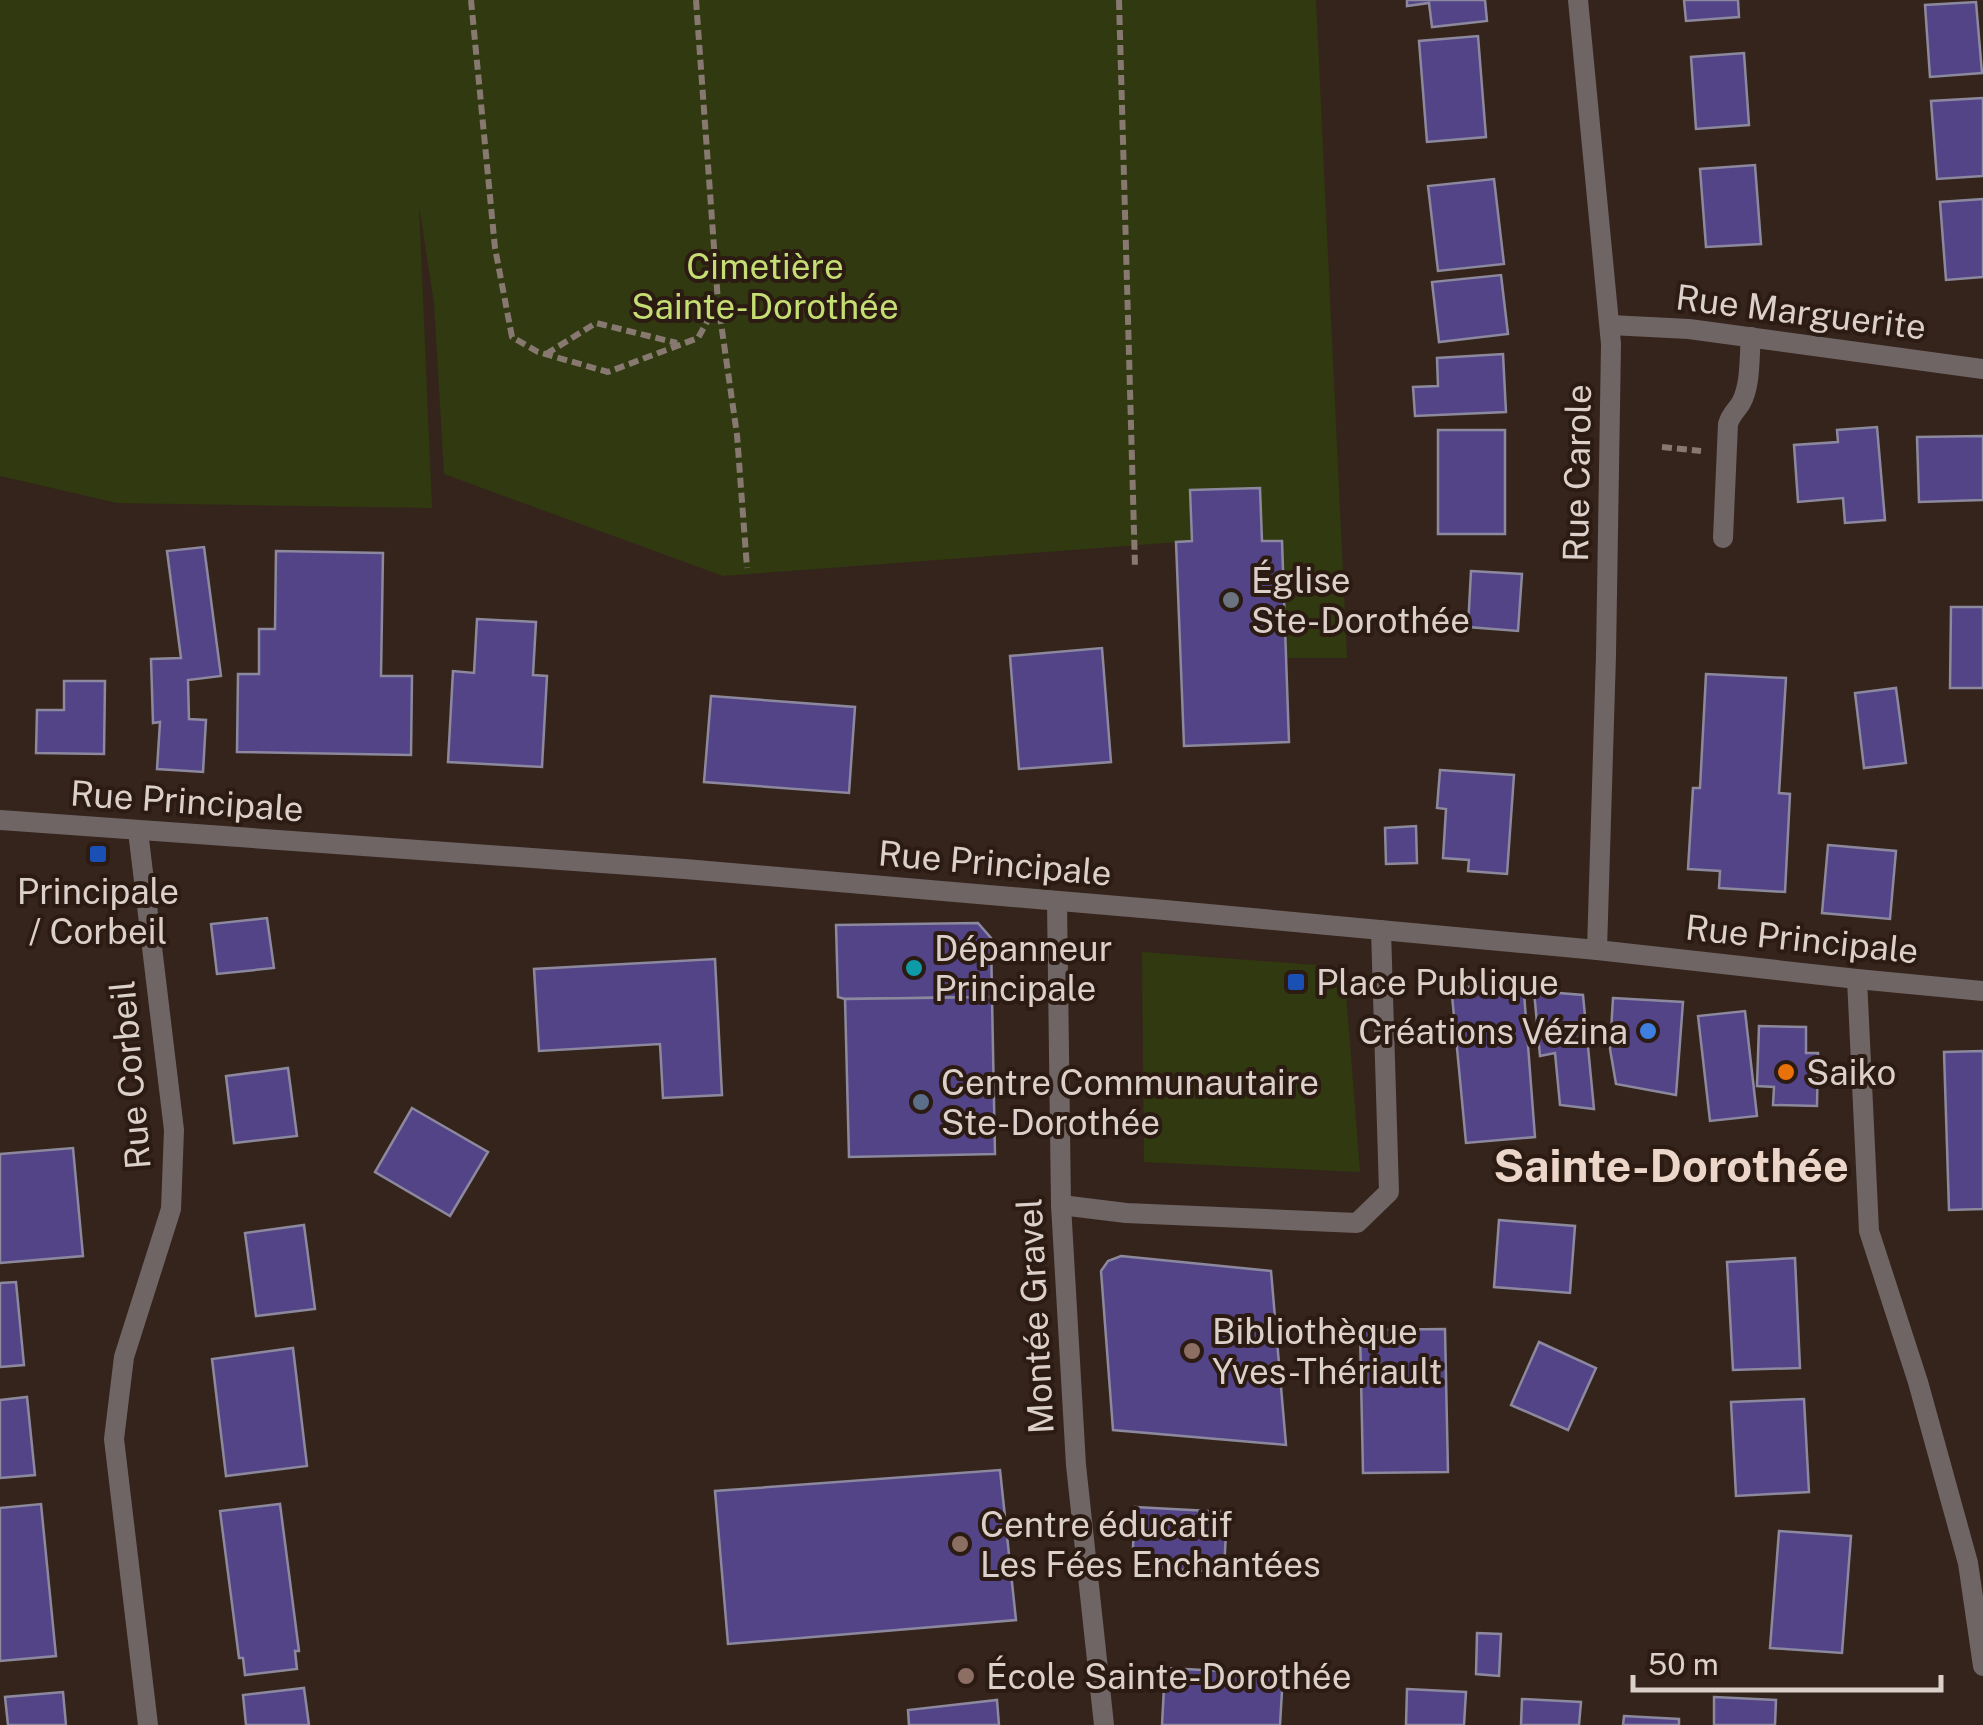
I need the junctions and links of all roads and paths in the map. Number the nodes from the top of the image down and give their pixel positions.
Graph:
1 (471, 0) edge
2 (696, 0) edge
3 (1119, 0) edge
4 (1578, 0) edge
5 (718, 302) junction
6 (1610, 325) junction
7 (1751, 337) junction
8 (681, 344) junction
9 (545, 354) junction
10 (1983, 369) edge
11 (1662, 447) dead end
12 (1674, 448) dead end
13 (1723, 538) dead end
14 (1135, 566) dead end
15 (746, 568) dead end
16 (0, 820) edge
17 (138, 830) junction
18 (1057, 902) junction
19 (1381, 930) junction
20 (1596, 950) junction
21 (1857, 980) junction
22 (1983, 991) edge
23 (1060, 1205) junction
24 (1983, 1666) edge
25 (148, 1725) edge
26 (1104, 1725) edge

1 - 9 path
2 - 5 path
3 - 14 path
4 - 6 street, Rue Carole
5 - 8 path
5 - 15 path
6 - 7 street, Rue Marguerite
6 - 20 street, Rue Carole
7 - 10 street, Rue Marguerite
7 - 13 street
8 - 9 path
8 - 9 path
11 - 12 path
16 - 17 street, Rue Principale
17 - 18 street, Rue Principale
17 - 25 street, Rue Corbeil
18 - 19 street, Rue Principale
18 - 23 street, Montée Gravel
19 - 20 street, Rue Principale
19 - 23 street
20 - 21 street, Rue Principale
21 - 22 street, Rue Principale
21 - 24 street
23 - 26 street, Montée Gravel

